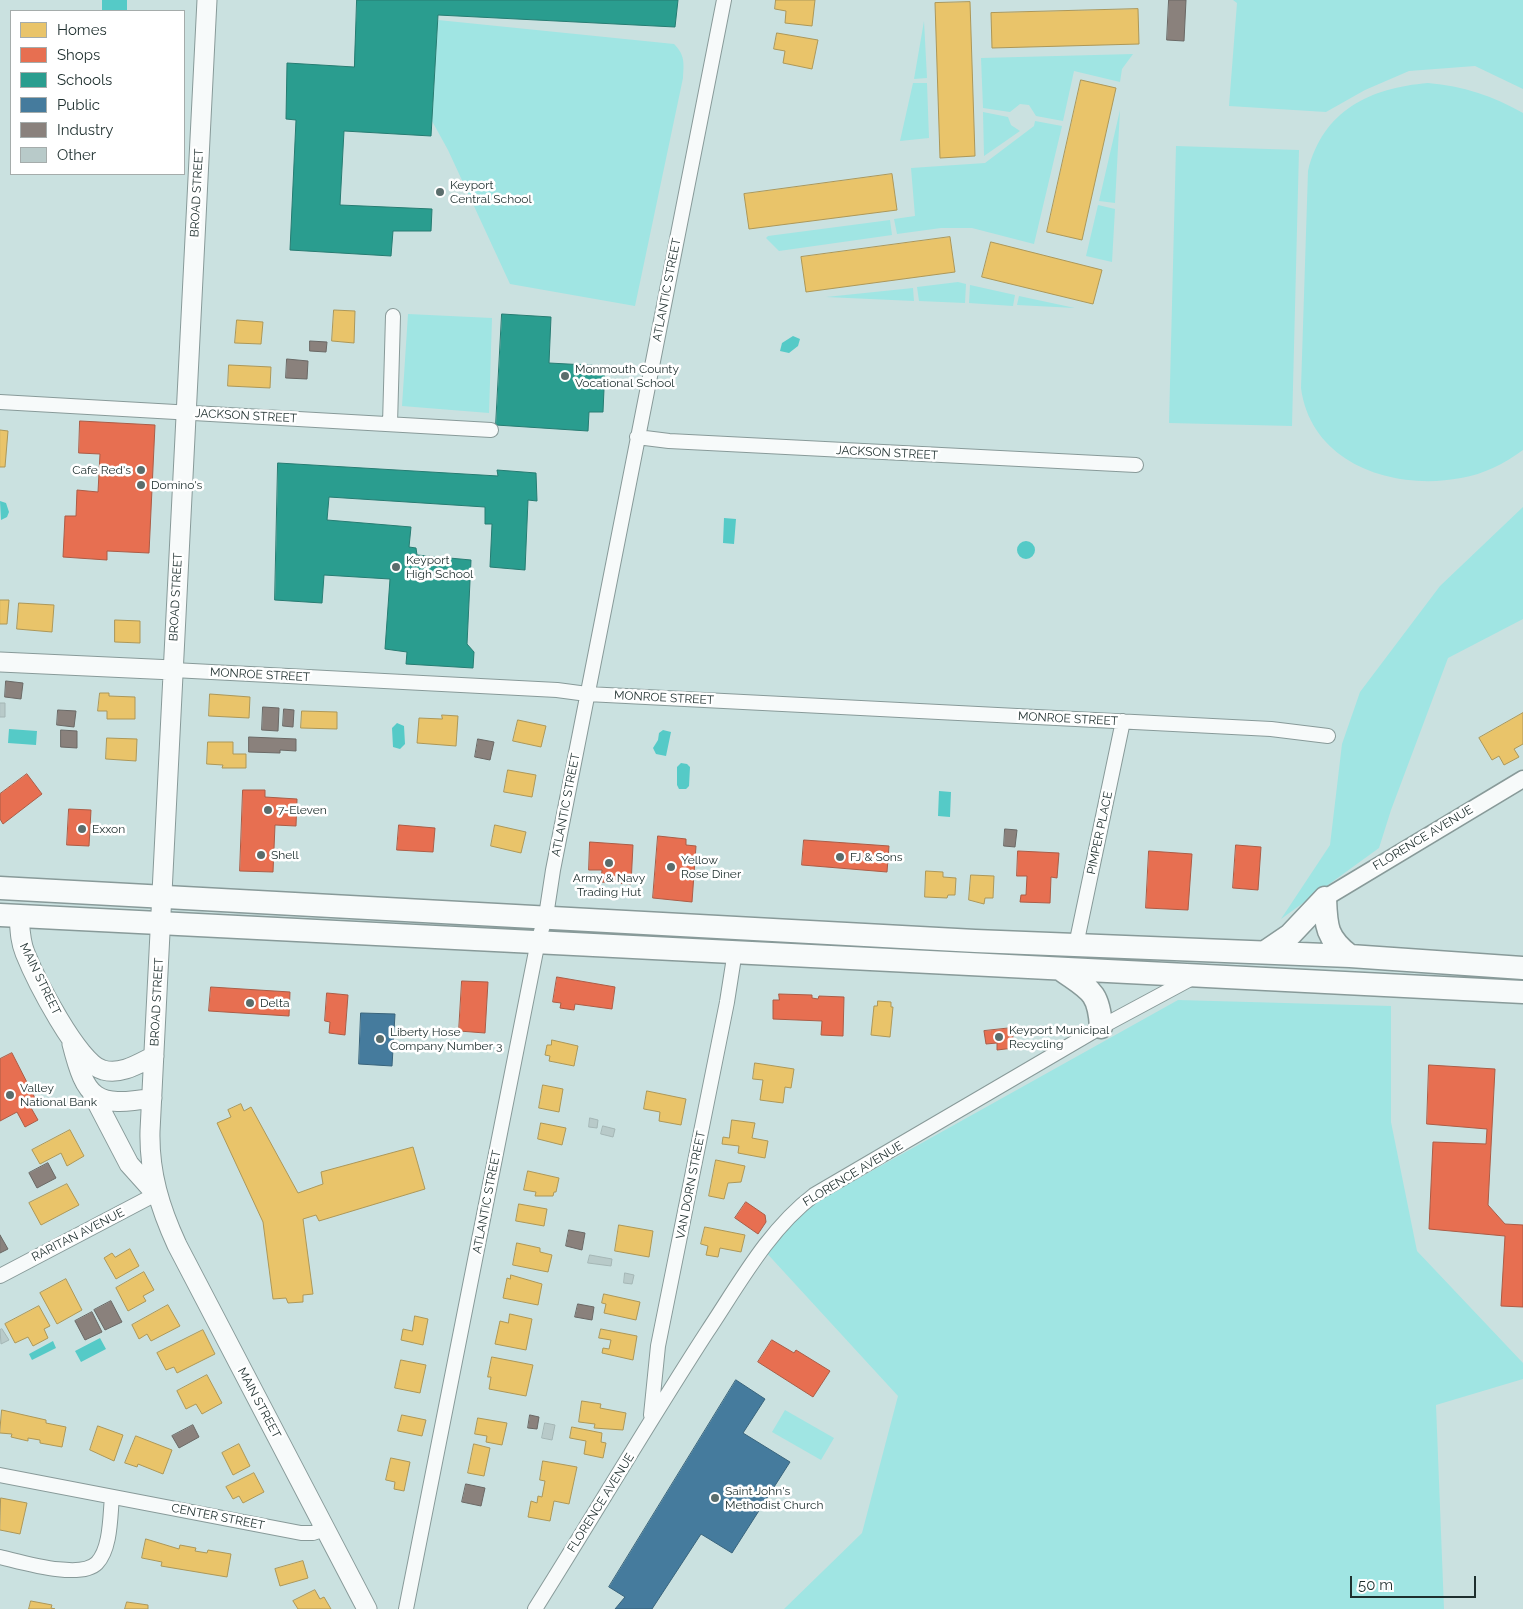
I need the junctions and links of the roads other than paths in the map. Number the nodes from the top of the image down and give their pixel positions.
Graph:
1 (207, 0) edge
2 (724, 0) edge
3 (393, 316) dead end
4 (0, 402) edge
5 (186, 412) junction
6 (390, 424) junction
7 (491, 430) dead end
8 (637, 437) junction
9 (1136, 465) dead end
10 (0, 662) edge
11 (173, 670) junction
12 (587, 694) junction
13 (1123, 721) junction
14 (1328, 736) dead end
15 (1523, 779) edge
16 (0, 888) edge
17 (162, 895) junction
18 (1325, 898) junction
19 (9, 915) edge
20 (546, 916) junction
21 (160, 922) junction
22 (538, 941) junction
23 (1076, 944) junction
24 (734, 951) junction
25 (1265, 952) junction
26 (1350, 956) junction
27 (1523, 968) edge
28 (1063, 971) junction
29 (1195, 977) junction
30 (1523, 992) edge
31 (1101, 1027) junction
32 (71, 1040) junction
33 (154, 1056) junction
34 (92, 1093) junction
35 (152, 1098) junction
36 (156, 1194) junction
37 (0, 1276) edge
38 (651, 1419) junction
39 (0, 1475) edge
40 (112, 1496) junction
41 (325, 1529) junction
42 (0, 1558) edge
43 (366, 1609) edge
44 (406, 1609) edge
45 (535, 1609) edge

1 - 5 main road, BROAD STREET
2 - 8 street, ATLANTIC STREET
3 - 6 street
4 - 5 street, JACKSON STREET
5 - 6 street, JACKSON STREET
5 - 11 main road, BROAD STREET
6 - 7 street, JACKSON STREET
8 - 9 street, JACKSON STREET
8 - 12 street, ATLANTIC STREET
10 - 11 main road, MONROE STREET
11 - 12 street, MONROE STREET
11 - 17 main road, BROAD STREET
12 - 13 street, MONROE STREET
12 - 20 street, ATLANTIC STREET
13 - 14 street, MONROE STREET
13 - 23 street, PIMPER PLACE
15 - 18 street, FLORENCE AVENUE
16 - 17 highway
17 - 20 highway
17 - 21 main road, BROAD STREET
18 - 25 highway
18 - 26 highway
19 - 21 highway
19 - 32 main road, MAIN STREET
20 - 22 street, ATLANTIC STREET
20 - 23 highway
21 - 22 highway
21 - 33 main road, BROAD STREET
22 - 24 highway
22 - 44 street, ATLANTIC STREET
23 - 25 highway
24 - 28 highway
24 - 38 street, VAN DORN STREET
25 - 26 highway
26 - 27 highway
28 - 29 highway
28 - 31 highway
29 - 30 highway
29 - 31 street, FLORENCE AVENUE
31 - 38 street, FLORENCE AVENUE
32 - 33 main road, MAIN STREET
32 - 34 main road, MAIN STREET
33 - 35 main road, BROAD STREET
34 - 35 main road
34 - 36 main road, MAIN STREET
35 - 36 main road, BROAD STREET
36 - 37 street, RARITAN AVENUE
36 - 41 main road, MAIN STREET
38 - 45 street, FLORENCE AVENUE
39 - 40 street, CENTER STREET
40 - 41 street, CENTER STREET
40 - 42 street
41 - 43 main road, MAIN STREET

